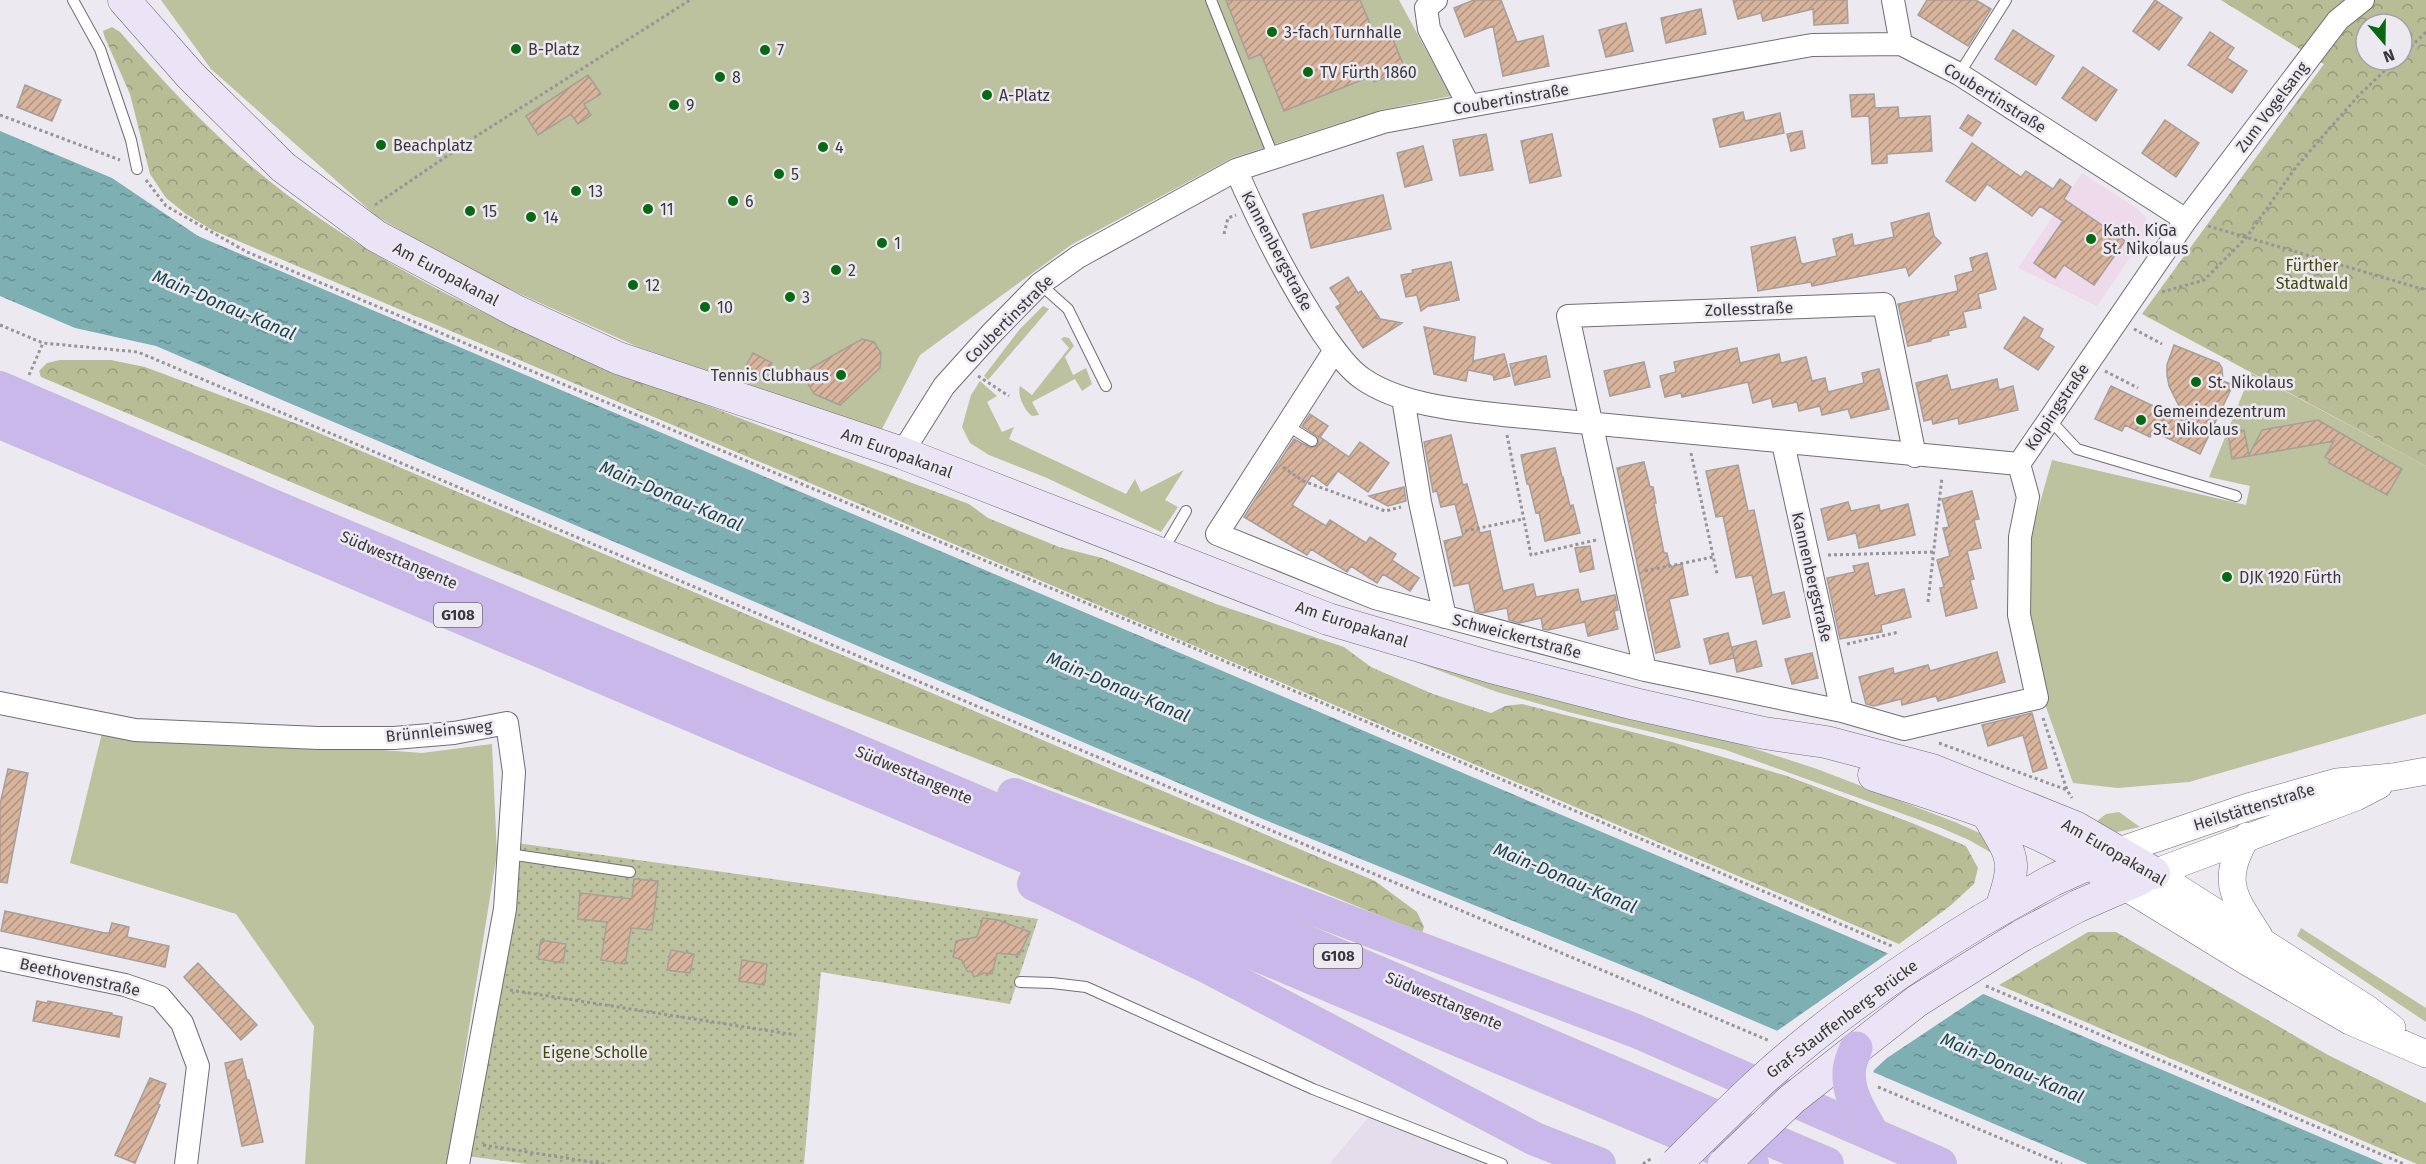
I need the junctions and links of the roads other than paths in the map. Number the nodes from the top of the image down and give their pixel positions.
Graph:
1 (74, 0) edge
2 (124, 0) edge
3 (1211, 0) edge
4 (1436, 0) edge
5 (1893, 0) edge
6 (2006, 0) edge
7 (2363, 0) edge
8 (1901, 44) junction
9 (1959, 74) junction
10 (1468, 106) junction
11 (1274, 158) junction
12 (137, 169) road end
13 (1236, 170) junction
14 (2186, 220) junction
15 (1040, 284) junction
16 (1335, 350) junction
17 (1106, 386) dead end
18 (10, 392) edge
19 (1402, 398) junction
20 (2049, 419) junction
21 (0, 422) edge
22 (1591, 423) junction
23 (1288, 426) junction
24 (1311, 441) dead end
25 (1783, 442) junction
26 (902, 453) junction
27 (1915, 456) junction
28 (2019, 464) junction
29 (2236, 496) dead end
30 (1186, 512) dead end
31 (1161, 554) junction
32 (1445, 617) junction
33 (1645, 670) junction
34 (2037, 698) joint
35 (0, 704) edge
36 (1842, 711) junction
37 (1764, 733) junction
38 (849, 747) junction
39 (2426, 771) edge
40 (2393, 777) junction
41 (915, 810) junction
42 (1987, 813) junction
43 (2247, 836) junction
44 (2119, 851) junction
45 (509, 854) junction
46 (2089, 864) junction
47 (630, 872) dead end
48 (2154, 873) junction
49 (2124, 886) junction
50 (1992, 914) junction
51 (2263, 942) junction
52 (0, 959) edge
53 (1020, 982) dead end
54 (1856, 1048) junction
55 (2426, 1054) edge
56 (1757, 1084) junction
57 (1792, 1099) junction
58 (1873, 1135) junction
59 (1535, 1138) junction
60 (186, 1164) edge
61 (458, 1164) edge
62 (1502, 1164) edge
63 (1555, 1164) edge
64 (1599, 1164) edge
65 (1676, 1164) edge
66 (1724, 1164) edge
67 (1752, 1164) edge
68 (1827, 1164) edge
69 (1940, 1164) edge

1 - 12 lane
2 - 26 main road, Am Europakanal
3 - 11 lane
4 - 10 street
5 - 8 street
6 - 9 lane
7 - 14 street, Zum Vogelsang
8 - 9 street, Coubertinstraße
8 - 10 street, Coubertinstraße
9 - 14 street, Coubertinstraße
10 - 11 street, Coubertinstraße
11 - 13 street, Coubertinstraße
13 - 15 street, Coubertinstraße
13 - 16 street, Kannenbergstraße
14 - 20 street, Kolpingstraße
15 - 17 lane
15 - 26 street, Coubertinstraße
16 - 19 street, Kannenbergstraße
16 - 23 street, Schweickertstraße
18 - 38 highway, Südwesttangente / G108
19 - 22 street, Kannenbergstraße
19 - 32 street
20 - 28 street, Kolpingstraße
20 - 29 lane
21 - 41 highway, Südwesttangente / G108
22 - 25 street, Kannenbergstraße
22 - 27 street, Zollesstraße
22 - 33 street
23 - 24 lane
23 - 32 street, Schweickertstraße
25 - 27 street, Kannenbergstraße
25 - 36 street, Kannenbergstraße
26 - 31 main road, Am Europakanal
27 - 28 street, Kannenbergstraße
28 - 34 street, Kolpingstraße
30 - 31 lane
31 - 37 main road, Am Europakanal
32 - 33 street, Schweickertstraße
33 - 36 street, Schweickertstraße
34 - 36 street, Schweickertstraße
35 - 45 street, Brünnleinsweg
37 - 42 main road, Am Europakanal
37 - 44 main road, Am Europakanal
38 - 56 highway
38 - 68 highway, Südwesttangente / G108
39 - 40 street, Heilstättenstraße
40 - 43 street, Heilstättenstraße
40 - 44 street, Heilstättenstraße
41 - 59 highway
41 - 67 highway, Südwesttangente / G108
42 - 46 main road, Am Europakanal
42 - 50 main road
43 - 48 street, Heilstättenstraße
43 - 51 street
44 - 46 main road, Graf-Stauffenberg-Brücke
44 - 48 main road, Am Europakanal
45 - 47 lane
45 - 61 street, Brünnleinsweg
46 - 49 main road, Am Europakanal
46 - 50 main road, Graf-Stauffenberg-Brücke
48 - 49 main road, Graf-Stauffenberg-Brücke
48 - 51 street, Am Europakanal
49 - 54 main road, Graf-Stauffenberg-Brücke, bridge
49 - 55 street, Am Europakanal
50 - 56 main road, Graf-Stauffenberg-Brücke, bridge
51 - 55 street, Am Europakanal
52 - 60 street, Beethovenstraße
53 - 62 lane
54 - 57 main road, Graf-Stauffenberg-Brücke, bridge
54 - 58 highway, bridge
56 - 57 highway
56 - 65 main road, Graf-Stauffenberg-Brücke, bridge
57 - 58 highway
57 - 66 main road, Graf-Stauffenberg-Brücke, bridge
58 - 69 highway
59 - 63 highway
59 - 64 highway

